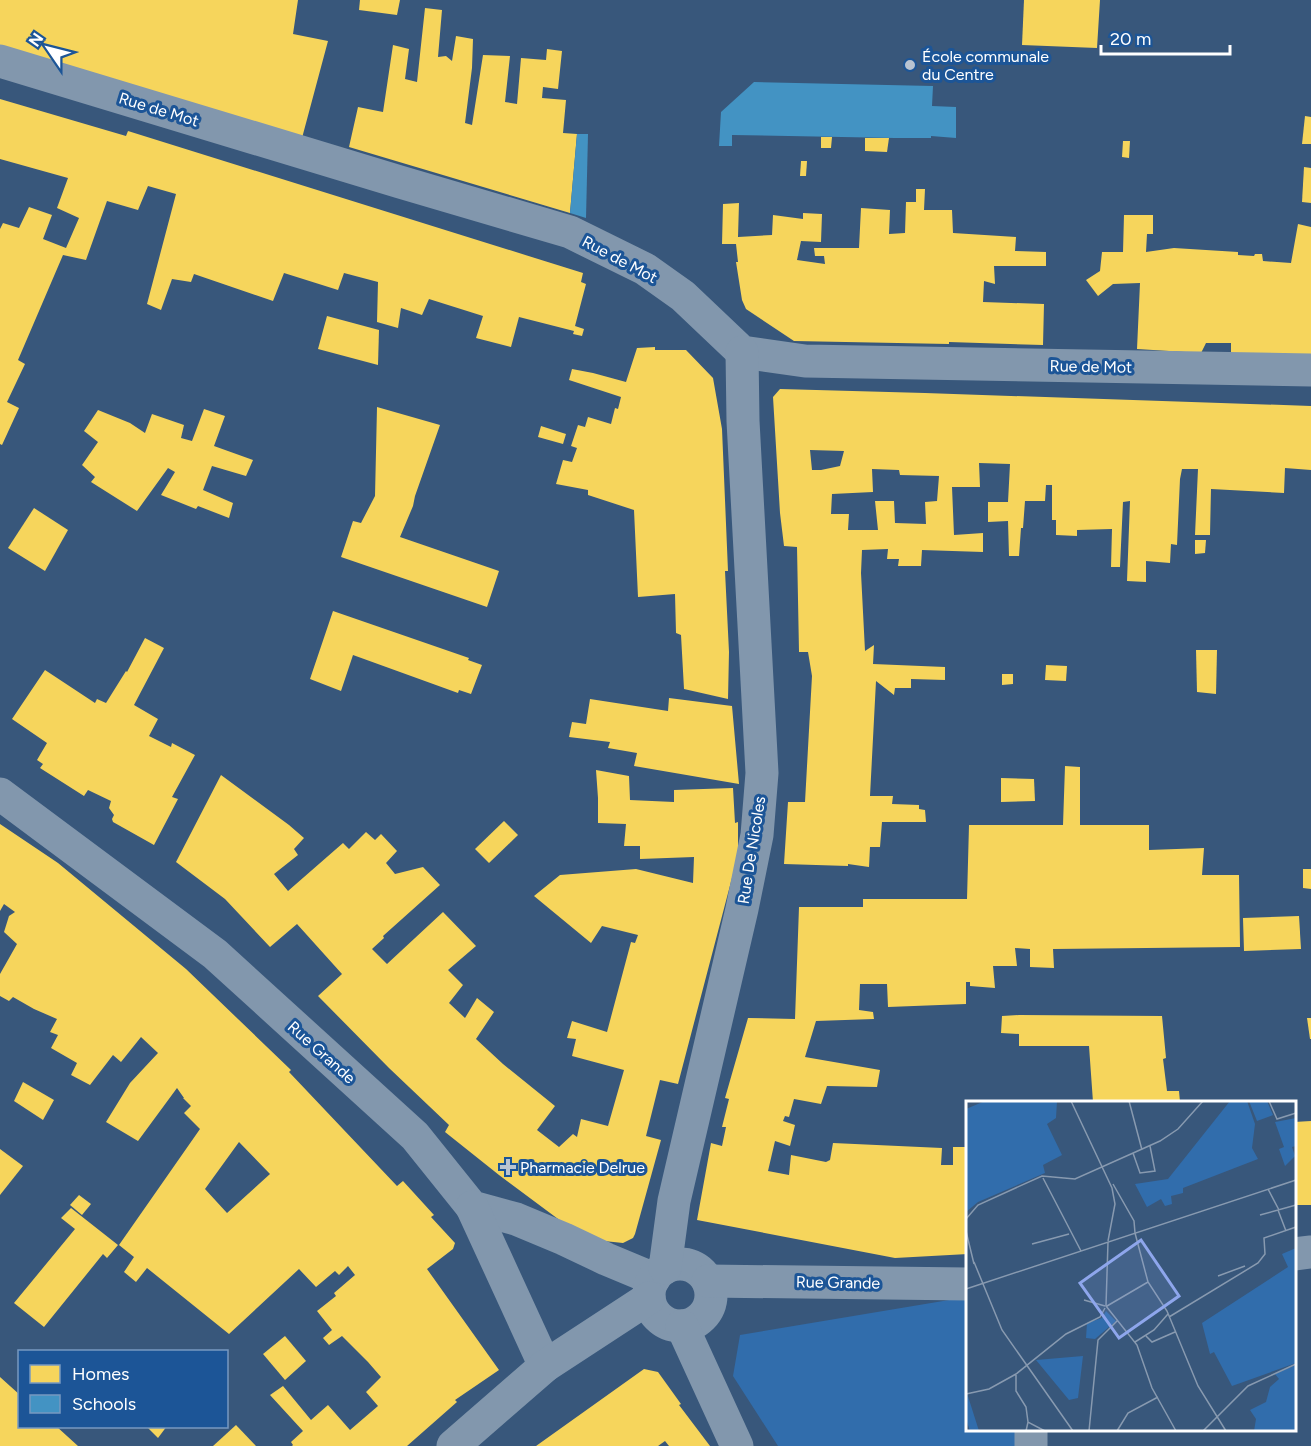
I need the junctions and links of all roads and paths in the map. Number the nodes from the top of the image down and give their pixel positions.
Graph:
1 (0, 61) edge
2 (742, 352) junction
3 (1311, 370) edge
4 (0, 794) edge
5 (472, 1207) junction
6 (1311, 1252) edge
7 (1296, 1254) edge
8 (708, 1281) junction
9 (656, 1282) junction
10 (966, 1284) edge
11 (682, 1326) junction
12 (545, 1366) junction
13 (453, 1446) edge
14 (737, 1446) edge

1 - 2 street, Rue de Mot
2 - 3 street, Rue de Mot
2 - 9 street, Rue De Nicoles
4 - 5 street, Rue Grande
5 - 9 street
5 - 12 street, Rue Grande
6 - 7 street
8 - 9 street
8 - 10 street, Rue Grande
8 - 11 street
9 - 11 street
9 - 12 street
11 - 14 street
12 - 13 street

